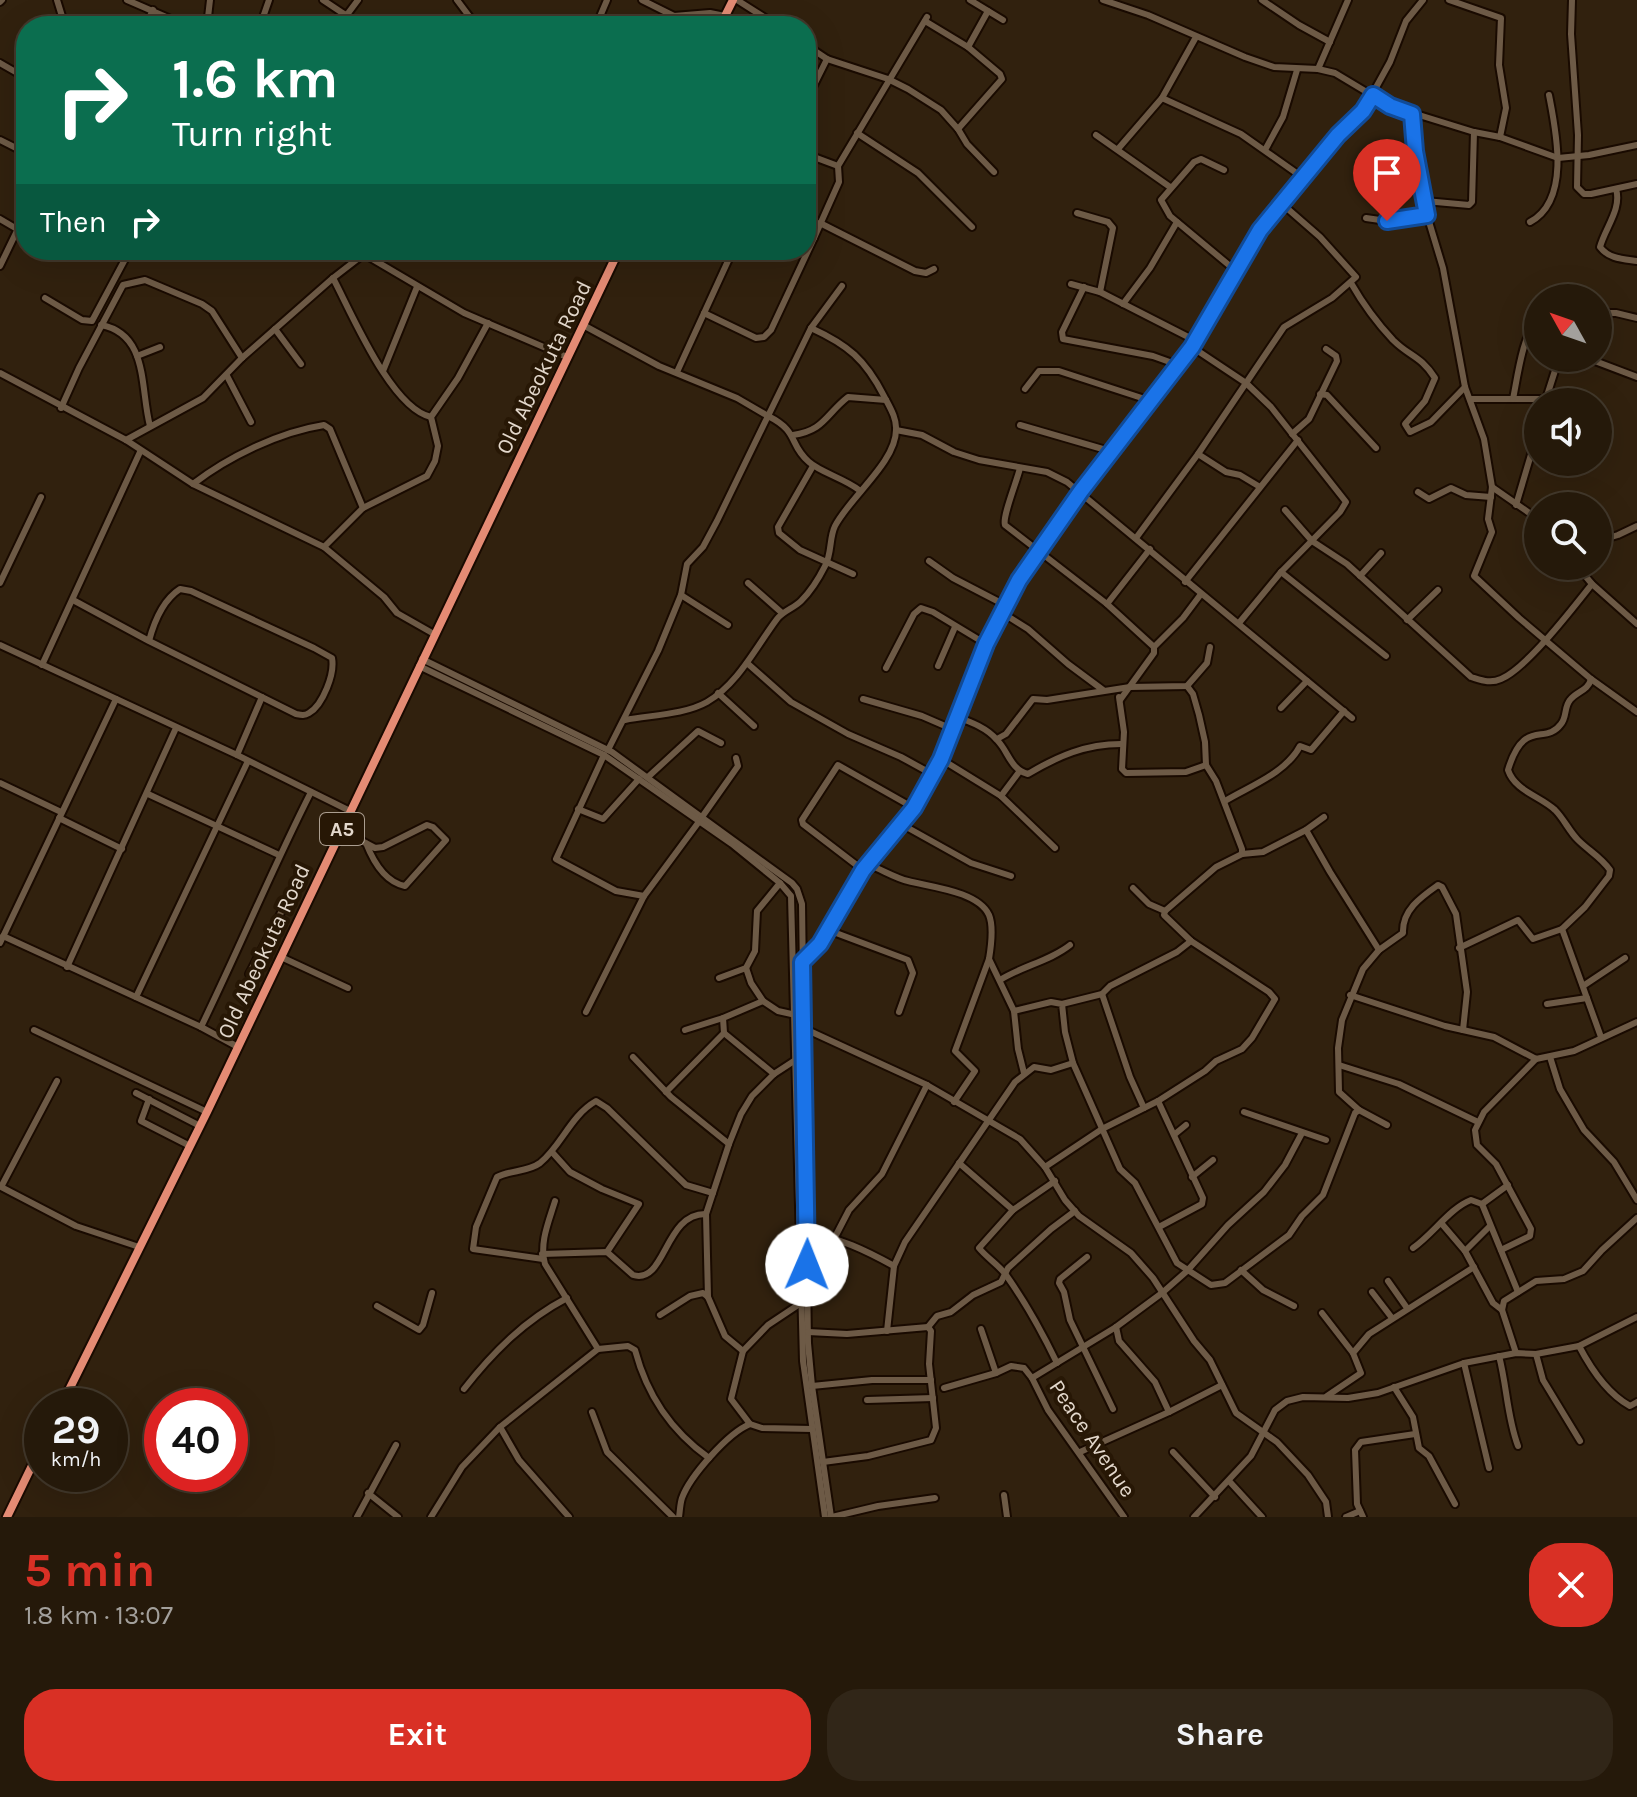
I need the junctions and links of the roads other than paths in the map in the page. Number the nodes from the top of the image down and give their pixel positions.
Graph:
1 (127, 0) edge
2 (323, 0) edge
3 (358, 0) edge
4 (642, 0) edge
5 (735, 0) edge
6 (970, 0) edge
7 (1103, 0) edge
8 (1262, 0) edge
9 (1348, 0) edge
10 (1423, 0) edge
11 (1449, 0) edge
12 (1572, 0) edge
13 (1116, 2) edge
14 (153, 10) junction
15 (988, 11) junction
16 (345, 15) joint
17 (150, 16) edge
18 (166, 16) edge
19 (725, 16) joint
20 (762, 16) edge
21 (1003, 20) dead end
22 (1196, 37) junction
23 (1330, 42) junction
24 (968, 47) junction
25 (816, 52) edge
26 (827, 59) junction
27 (1318, 69) junction
28 (1297, 70) junction
29 (888, 79) junction
30 (816, 81) edge
31 (1373, 95) junction
32 (1549, 95) dead end
33 (1162, 98) junction
34 (1412, 114) junction
35 (958, 129) junction
36 (1474, 132) junction
37 (857, 133) junction
38 (1096, 135) dead end
39 (1500, 137) junction
40 (1637, 145) edge
41 (1118, 149) junction
42 (1265, 150) junction
43 (1579, 157) junction
44 (816, 158) edge
45 (1558, 158) junction
46 (838, 166) junction
47 (1224, 170) dead end
48 (994, 172) dead end
49 (1302, 177) junction
50 (1637, 184) edge
51 (1170, 187) junction
52 (1616, 189) junction
53 (1425, 201) junction
54 (1281, 203) junction
55 (1077, 213) dead end
56 (1427, 215) junction
57 (1366, 218) dead end
58 (1177, 222) junction
59 (1530, 222) dead end
60 (820, 223) junction
61 (972, 227) dead end
62 (16, 231) edge
63 (816, 233) edge
64 (125, 260) edge
65 (352, 260) edge
66 (373, 260) edge
67 (614, 260) edge
68 (728, 260) edge
69 (804, 260) edge
70 (1637, 261) edge
71 (0, 266) edge
72 (934, 269) dead end
73 (1236, 271) junction
74 (333, 278) junction
75 (1351, 283) junction
76 (1071, 284) dead end
77 (842, 286) dead end
78 (417, 287) junction
79 (1084, 287) junction
80 (1100, 292) junction
81 (45, 298) dead end
82 (1123, 304) junction
83 (704, 313) junction
84 (1612, 313) edge
85 (1637, 318) edge
86 (488, 323) junction
87 (101, 325) junction
88 (583, 325) junction
89 (811, 328) junction
90 (275, 329) junction
91 (1194, 344) junction
92 (160, 347) dead end
93 (1326, 349) dead end
94 (1524, 351) edge
95 (137, 356) junction
96 (567, 357) junction
97 (242, 358) junction
98 (301, 364) dead end
99 (1178, 365) junction
100 (1612, 368) edge
101 (383, 371) junction
102 (677, 372) junction
103 (0, 373) edge
104 (227, 376) junction
105 (1637, 377) edge
106 (1246, 383) junction
107 (1465, 387) junction
108 (1025, 389) dead end
109 (1320, 394) junction
110 (1470, 399) junction
111 (1513, 399) junction
112 (886, 400) junction
113 (1524, 400) edge
114 (1151, 401) junction
115 (61, 408) junction
116 (768, 416) junction
117 (431, 417) junction
118 (251, 422) dead end
119 (1020, 425) dead end
120 (150, 426) junction
121 (896, 430) junction
122 (1292, 434) junction
123 (793, 435) junction
124 (126, 440) junction
125 (1298, 440) junction
126 (1376, 448) dead end
127 (140, 452) junction
128 (1113, 452) junction
129 (1198, 454) junction
130 (813, 466) junction
131 (1020, 468) junction
132 (1525, 476) edge
133 (193, 484) junction
134 (1260, 487) junction
135 (1492, 487) junction
136 (859, 490) junction
137 (1081, 491) junction
138 (1418, 492) dead end
139 (41, 497) dead end
140 (1491, 497) junction
141 (1516, 505) junction
142 (363, 508) junction
143 (1285, 510) dead end
144 (1524, 510) edge
145 (1637, 526) edge
146 (1612, 537) edge
147 (1136, 538) junction
148 (1312, 541) junction
149 (324, 547) junction
150 (1150, 549) junction
151 (1038, 552) junction
152 (1381, 553) dead end
153 (929, 561) dead end
154 (827, 563) junction
155 (1281, 572) junction
156 (853, 574) dead end
157 (1360, 576) junction
158 (1, 580) edge
159 (1589, 580) edge
160 (1185, 582) junction
161 (748, 583) dead end
162 (1592, 584) junction
163 (1438, 590) dead end
164 (1201, 594) junction
165 (681, 595) junction
166 (73, 600) junction
167 (1107, 604) junction
168 (1003, 608) junction
169 (782, 613) junction
170 (1407, 620) junction
171 (1239, 623) junction
172 (1637, 624) edge
173 (728, 625) dead end
174 (955, 627) junction
175 (434, 634) junction
176 (1544, 639) junction
177 (149, 641) junction
178 (986, 644) junction
179 (0, 645) edge
180 (1154, 647) junction
181 (1210, 647) dead end
182 (1386, 656) dead end
183 (421, 663) junction
184 (747, 663) junction
185 (42, 665) junction
186 (938, 666) dead end
187 (886, 668) dead end
188 (1591, 679) junction
189 (1307, 681) junction
190 (1187, 686) junction
191 (1130, 687) junction
192 (1118, 689) junction
193 (1103, 690) junction
194 (718, 693) junction
195 (262, 697) junction
196 (116, 699) junction
197 (863, 699) dead end
198 (1120, 700) junction
199 (1281, 708) dead end
200 (1344, 711) junction
201 (1637, 712) edge
202 (957, 717) junction
203 (1352, 718) dead end
204 (625, 720) junction
205 (754, 726) dead end
206 (176, 728) junction
207 (952, 729) junction
208 (997, 739) junction
209 (721, 743) dead end
210 (1121, 744) junction
211 (606, 752) junction
212 (237, 755) junction
213 (736, 758) dead end
214 (941, 759) junction
215 (248, 761) junction
216 (1206, 765) junction
217 (1019, 772) junction
218 (932, 774) junction
219 (648, 777) junction
220 (639, 779) junction
221 (0, 783) edge
222 (311, 792) junction
223 (148, 794) junction
224 (1001, 796) junction
225 (1225, 801) junction
226 (914, 808) junction
227 (578, 809) junction
228 (350, 811) junction
229 (60, 815) junction
230 (1324, 817) dead end
231 (700, 820) junction
232 (901, 824) junction
233 (216, 828) junction
234 (341, 830) junction
235 (1306, 830) junction
236 (366, 843) junction
237 (1055, 848) dead end
238 (122, 849) junction
239 (1242, 854) junction
240 (279, 855) junction
241 (865, 867) junction
242 (1011, 876) dead end
243 (780, 883) junction
244 (1133, 888) dead end
245 (644, 896) junction
246 (286, 903) dead end
247 (1165, 911) junction
248 (275, 927) junction
249 (1562, 929) junction
250 (828, 930) junction
251 (291, 935) junction
252 (2, 939) edge
253 (1191, 941) junction
254 (1070, 945) dead end
255 (1459, 948) junction
256 (1379, 950) junction
257 (281, 957) junction
258 (1625, 958) dead end
259 (989, 959) junction
260 (802, 962) junction
261 (67, 967) junction
262 (746, 968) junction
263 (249, 974) dead end
264 (719, 978) dead end
265 (1000, 980) junction
266 (1583, 986) junction
267 (348, 988) dead end
268 (1102, 994) junction
269 (1350, 995) junction
270 (136, 997) junction
271 (1587, 998) junction
272 (763, 1001) junction
273 (1062, 1004) junction
274 (1547, 1004) dead end
275 (1014, 1011) junction
276 (586, 1012) dead end
277 (899, 1012) dead end
278 (796, 1015) junction
279 (723, 1018) junction
280 (1637, 1022) edge
281 (201, 1027) junction
282 (803, 1028) junction
283 (34, 1030) dead end
284 (685, 1030) dead end
285 (1463, 1030) junction
286 (724, 1033) junction
287 (1601, 1037) junction
288 (238, 1047) junction
289 (633, 1057) dead end
290 (1550, 1057) junction
291 (797, 1059) junction
292 (1536, 1059) junction
293 (1073, 1063) junction
294 (1339, 1065) junction
295 (1024, 1073) junction
296 (774, 1074) junction
297 (57, 1081) dead end
298 (927, 1085) junction
299 (666, 1092) junction
300 (136, 1093) dead end
301 (149, 1099) junction
302 (1158, 1101) junction
303 (954, 1102) junction
304 (1144, 1108) junction
305 (1359, 1110) junction
306 (207, 1112) junction
307 (1244, 1112) dead end
308 (991, 1121) junction
309 (1478, 1122) junction
310 (1186, 1125) dead end
311 (1387, 1125) dead end
312 (200, 1126) junction
313 (1102, 1129) junction
314 (1302, 1133) junction
315 (1175, 1134) junction
316 (1326, 1140) dead end
317 (729, 1144) junction
318 (190, 1146) junction
319 (552, 1152) junction
320 (1213, 1160) dead end
321 (959, 1163) junction
322 (1045, 1167) junction
323 (1192, 1177) junction
324 (1055, 1181) junction
325 (1508, 1185) junction
326 (0, 1188) edge
327 (713, 1193) junction
328 (1637, 1200) edge
329 (555, 1201) dead end
330 (1481, 1202) junction
331 (1013, 1210) junction
332 (1075, 1211) junction
333 (706, 1214) junction
334 (1637, 1218) edge
335 (1442, 1224) junction
336 (1159, 1227) junction
337 (1489, 1227) junction
338 (808, 1233) junction
339 (835, 1237) junction
340 (139, 1247) junction
341 (1413, 1248) dead end
342 (1501, 1250) junction
343 (1465, 1251) junction
344 (607, 1252) junction
345 (543, 1256) junction
346 (1087, 1257) dead end
347 (894, 1266) junction
348 (1474, 1267) junction
349 (1241, 1270) junction
350 (1187, 1271) junction
351 (1005, 1273) junction
352 (1388, 1281) dead end
353 (1372, 1292) dead end
354 (1518, 1292) junction
355 (432, 1293) dead end
356 (1162, 1293) junction
357 (708, 1297) junction
358 (567, 1298) junction
359 (801, 1303) junction
360 (377, 1306) dead end
361 (1294, 1306) dead end
362 (1500, 1307) junction
363 (1407, 1308) junction
364 (1322, 1313) dead end
365 (660, 1315) dead end
366 (1637, 1317) edge
367 (1392, 1318) junction
368 (928, 1327) junction
369 (1116, 1327) junction
370 (981, 1329) dead end
371 (887, 1331) junction
372 (808, 1332) junction
373 (1579, 1346) junction
374 (1083, 1348) junction
375 (598, 1349) junction
376 (743, 1351) junction
377 (1353, 1353) junction
378 (1516, 1353) junction
379 (1536, 1354) junction
380 (1499, 1356) junction
381 (1057, 1363) junction
382 (1464, 1363) junction
383 (996, 1373) junction
384 (1032, 1378) junction
385 (931, 1380) junction
386 (1222, 1385) junction
387 (812, 1386) junction
388 (1394, 1387) junction
389 (70, 1388) edge
390 (944, 1388) dead end
391 (464, 1389) dead end
392 (1326, 1396) junction
393 (933, 1398) junction
394 (867, 1400) dead end
395 (1637, 1402) edge
396 (1113, 1409) dead end
397 (592, 1412) dead end
398 (1169, 1412) junction
399 (750, 1424) junction
400 (500, 1427) junction
401 (812, 1429) junction
402 (1262, 1431) junction
403 (1415, 1434) junction
404 (1580, 1441) dead end
405 (396, 1445) dead end
406 (1518, 1446) dead end
407 (1080, 1452) junction
408 (1173, 1452) dead end
409 (709, 1458) junction
410 (823, 1462) junction
411 (1489, 1468) dead end
412 (24, 1482) edge
413 (1230, 1482) junction
414 (368, 1493) junction
415 (1004, 1495) dead end
416 (1215, 1497) junction
417 (935, 1498) dead end
418 (1455, 1504) dead end
419 (1362, 1514) edge
420 (7, 1517) edge
421 (357, 1517) edge
422 (398, 1517) edge
423 (431, 1517) edge
424 (569, 1517) edge
425 (676, 1517) edge
426 (830, 1517) edge
427 (1007, 1517) edge
428 (1124, 1517) edge
429 (1194, 1517) edge
430 (1262, 1517) edge
431 (1328, 1517) edge
432 (1346, 1517) edge

1 - 14 street
2 - 16 street
3 - 16 street
4 - 19 street
5 - 19 highway
5 - 20 street
6 - 15 street
7 - 13 street
8 - 23 street
9 - 23 street
10 - 31 street
11 - 39 street
12 - 43 street
13 - 22 street
14 - 17 street
14 - 18 street
15 - 21 street
15 - 24 street
22 - 28 street
22 - 33 street
23 - 27 street
24 - 29 street
24 - 35 street
25 - 26 street
26 - 29 street
26 - 30 street
27 - 28 street
27 - 31 street
28 - 42 street
29 - 35 street
29 - 37 street
31 - 34 street
31 - 49 street
32 - 45 street
33 - 41 street
33 - 42 street
34 - 36 street
34 - 53 street
35 - 48 street
36 - 39 street
36 - 53 street
37 - 46 street
37 - 61 street
38 - 41 street
39 - 45 street
40 - 43 street
41 - 51 street
42 - 49 street
43 - 45 street
43 - 52 street
44 - 46 street
45 - 59 street
46 - 60 street
47 - 51 street
49 - 54 street
50 - 52 street
51 - 58 street
52 - 70 street
53 - 56 street
54 - 73 street
54 - 75 street
55 - 80 street
56 - 57 street
56 - 107 street
58 - 73 street
58 - 82 street
60 - 63 street
60 - 72 street
62 - 71 street
64 - 81 street
65 - 74 street
66 - 78 street
67 - 88 highway, Old Abeokuta Road / A5
68 - 83 street
69 - 83 street
73 - 91 street
74 - 90 street
74 - 101 street
75 - 106 street
75 - 107 street
76 - 79 street
77 - 89 street
78 - 86 street
78 - 101 street
79 - 80 street
79 - 99 street
80 - 82 street
82 - 91 street
83 - 102 street
84 - 85 street
86 - 96 street
86 - 117 street
87 - 95 street
87 - 97 street
87 - 115 street
88 - 96 highway, Old Abeokuta Road / A5
88 - 102 street
89 - 112 street
89 - 116 street
90 - 97 street
90 - 98 street
91 - 99 street
91 - 106 street
92 - 95 street
93 - 109 street
94 - 111 street
95 - 120 street
96 - 175 highway, Old Abeokuta Road / A5
97 - 104 street
99 - 114 street
100 - 105 street
101 - 117 street
102 - 116 street
103 - 115 street
104 - 118 street
104 - 120 street
106 - 122 street
106 - 129 street
107 - 110 street
108 - 114 street
109 - 122 street
109 - 126 street
110 - 111 street
110 - 135 street
111 - 113 street
112 - 121 street
112 - 123 street
114 - 128 street
115 - 124 street
116 - 123 street
116 - 165 street
117 - 142 street
119 - 128 street
120 - 124 street
121 - 131 street
121 - 136 street
122 - 125 street
123 - 130 street
124 - 127 street
125 - 134 street
125 - 148 street
127 - 133 street
127 - 166 street
128 - 137 street
129 - 134 street
129 - 147 street
130 - 136 street
130 - 154 street
131 - 137 street
131 - 151 street
132 - 141 street
133 - 142 street
133 - 149 street
134 - 160 street
135 - 140 street
135 - 141 street
136 - 154 street
137 - 147 street
137 - 151 street
138 - 140 street
139 - 158 street
140 - 176 street
141 - 144 street
142 - 149 street
143 - 148 street
145 - 146 street
147 - 150 street
148 - 155 street
148 - 157 street
149 - 175 street
150 - 160 street
150 - 167 street
151 - 167 street
151 - 168 street
152 - 157 street
153 - 168 street
154 - 156 street
154 - 169 street
155 - 171 street
155 - 182 street
157 - 170 street
159 - 162 street
160 - 164 street
161 - 169 street
162 - 172 street
162 - 176 street
163 - 170 street
164 - 171 street
164 - 180 street
165 - 173 street
165 - 204 street
166 - 177 street
166 - 185 street
167 - 180 street
168 - 178 street
168 - 193 street
169 - 184 street
170 - 176 street
171 - 189 street
174 - 178 street
174 - 186 street
174 - 187 street
175 - 183 highway, Old Abeokuta Road / A5
176 - 188 street
177 - 195 street
177 - 195 street
178 - 202 street
179 - 185 street
180 - 191 street
181 - 190 street
183 - 211 street
183 - 228 highway, Old Abeokuta Road / A5
184 - 194 street
184 - 218 street
185 - 196 street
188 - 201 street
188 - 249 street
189 - 199 street
189 - 200 street
190 - 191 street
190 - 216 street
191 - 192 street
191 - 198 street
192 - 193 street
192 - 198 street
193 - 208 street
194 - 204 street
194 - 205 street
195 - 212 street
196 - 206 street
196 - 229 street
197 - 207 street
198 - 210 street
200 - 203 street
200 - 225 street
202 - 207 street
202 - 208 street
204 - 211 street
206 - 212 street
206 - 223 street
207 - 214 street
208 - 217 street
209 - 219 street
210 - 216 street
210 - 217 street
211 - 219 street
211 - 220 street
211 - 227 street
212 - 215 street
213 - 231 street
214 - 218 street
214 - 224 street
215 - 222 street
215 - 233 street
216 - 225 street
217 - 224 street
218 - 226 street
219 - 231 street
220 - 227 street
220 - 231 street
221 - 229 street
222 - 228 street
222 - 240 street
223 - 233 street
223 - 238 street
224 - 237 street
225 - 239 street
226 - 232 street
226 - 241 street
227 - 245 street
228 - 234 highway, Old Abeokuta Road / A5
229 - 238 street
229 - 252 street
230 - 235 street
231 - 243 street
231 - 245 street
231 - 260 street
232 - 241 street
232 - 242 street
233 - 240 street
233 - 270 street
234 - 236 street
234 - 251 highway, Old Abeokuta Road / A5
235 - 239 street
235 - 256 street
236 - 236 street
238 - 261 street
239 - 247 street
240 - 281 street
241 - 250 street
241 - 259 street
243 - 262 street
243 - 278 street
244 - 247 street
245 - 276 street
246 - 248 street
247 - 253 street
248 - 251 street
248 - 263 street
249 - 255 street
249 - 266 street
250 - 260 street
250 - 277 street
251 - 257 highway, Old Abeokuta Road / A5
252 - 261 street
253 - 268 street
253 - 302 street
254 - 265 street
255 - 256 street
255 - 285 street
256 - 269 street
257 - 267 street
257 - 288 highway, Old Abeokuta Road / A5
258 - 266 street
259 - 265 street
259 - 303 street
260 - 282 street
261 - 270 street
262 - 264 street
262 - 272 street
265 - 275 street
266 - 271 street
268 - 273 street
268 - 304 street
269 - 285 street
269 - 294 street
270 - 281 street
271 - 274 street
271 - 287 street
272 - 278 street
272 - 279 street
273 - 275 street
273 - 293 street
275 - 295 street
278 - 291 street
279 - 284 street
279 - 286 street
280 - 287 street
281 - 288 street
282 - 298 street
282 - 338 street
283 - 306 street
285 - 292 street
286 - 296 street
286 - 299 street
287 - 290 street
288 - 306 highway, Old Abeokuta Road / A5
289 - 299 street
290 - 292 street
290 - 328 street
291 - 296 street
291 - 359 street
292 - 309 street
293 - 295 street
293 - 313 street
294 - 305 street
294 - 309 street
295 - 308 street
296 - 317 street
297 - 326 street
298 - 303 street
298 - 339 street
299 - 317 street
300 - 301 street
301 - 312 street
301 - 318 street
302 - 304 street
302 - 315 street
303 - 308 street
304 - 313 street
305 - 311 street
305 - 349 street
306 - 312 highway, Old Abeokuta Road / A5
307 - 314 street
308 - 321 street
308 - 322 street
309 - 325 street
310 - 315 street
312 - 318 highway, Old Abeokuta Road / A5
313 - 322 street
313 - 336 street
314 - 316 street
314 - 350 street
315 - 323 street
317 - 327 street
318 - 340 highway, Old Abeokuta Road / A5
319 - 327 street
319 - 344 street
319 - 345 street
320 - 323 street
321 - 331 street
321 - 347 street
322 - 324 street
323 - 336 street
324 - 331 street
324 - 332 street
325 - 330 street
325 - 342 street
326 - 340 street
327 - 333 street
329 - 345 street
330 - 335 street
330 - 337 street
331 - 351 street
332 - 351 street
332 - 356 street
333 - 344 street
333 - 357 street
334 - 354 street
335 - 341 street
335 - 343 street
336 - 350 street
337 - 342 street
337 - 343 street
338 - 339 street
338 - 372 street
339 - 347 street
340 - 389 highway, Old Abeokuta Road / A5
342 - 354 street
343 - 348 street
344 - 345 street
345 - 358 street
346 - 374 street
347 - 371 street
348 - 362 street
348 - 363 street
349 - 350 street
349 - 361 street
350 - 356 street
351 - 368 street
351 - 381 street
352 - 363 street
353 - 367 street
354 - 362 street
355 - 360 street
356 - 369 street
356 - 386 street
357 - 365 street
357 - 376 street
358 - 375 street
358 - 391 street
359 - 376 street
359 - 401 street
362 - 378 street
363 - 367 street
364 - 377 street
366 - 373 street
367 - 377 street
368 - 371 street
368 - 385 street
369 - 374 street
369 - 398 street
370 - 383 street
371 - 372 street
372 - 387 street
373 - 379 street
373 - 395 street
374 - 381 street
374 - 396 street
375 - 400 street
375 - 409 street
376 - 399 street
377 - 392 street
378 - 379 street
378 - 380 street
379 - 404 street
380 - 382 street
380 - 406 street
381 - 384 street
382 - 388 street
382 - 411 street
383 - 384 street
383 - 390 street
384 - 407 street, Peace Avenue
385 - 387 street
385 - 393 street
386 - 398 street
386 - 402 street
387 - 410 street
388 - 392 street
388 - 403 street
392 - 402 street
393 - 394 street
393 - 410 street
397 - 425 street
398 - 407 street
399 - 401 street
399 - 409 street
400 - 423 street
400 - 424 street
401 - 426 street
402 - 413 street
402 - 431 street
403 - 418 street
403 - 419 street
405 - 414 street
407 - 428 street, Peace Avenue
408 - 416 street
409 - 425 street
410 - 426 street
412 - 420 highway
413 - 416 street
413 - 430 street
414 - 421 street
414 - 422 street
415 - 427 street
416 - 429 street
417 - 426 street
419 - 432 street

